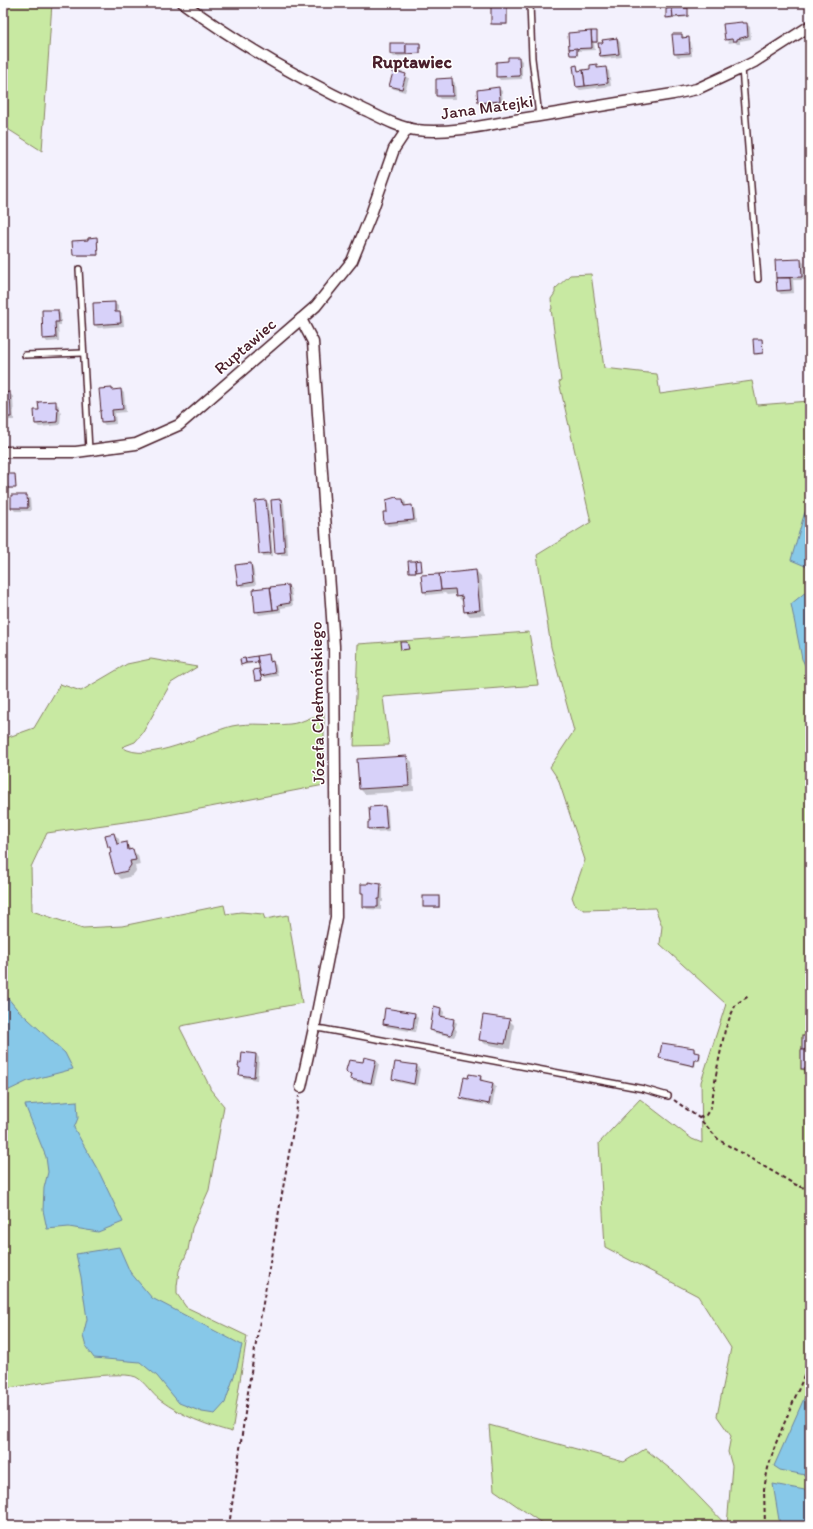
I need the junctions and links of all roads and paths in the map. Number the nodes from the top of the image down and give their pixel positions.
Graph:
1 (183, 3) edge
2 (530, 3) edge
3 (810, 26) edge
4 (742, 68) junction
5 (539, 116) junction
6 (408, 128) junction
7 (79, 269) dead end
8 (758, 279) dead end
9 (301, 319) junction
10 (83, 353) junction
11 (25, 355) dead end
12 (89, 450) junction
13 (3, 452) edge
14 (749, 996) dead end
15 (314, 1028) junction
16 (301, 1086) joint
17 (668, 1096) joint
18 (699, 1118) junction
19 (810, 1190) edge
20 (810, 1362) edge
21 (229, 1526) edge
22 (765, 1526) edge

1 - 6 street, Jana Matejki
2 - 5 lane
3 - 4 street, Jana Matejki
4 - 5 street, Jana Matejki
4 - 8 lane
5 - 6 street, Jana Matejki
6 - 9 street, Ruptawiec
7 - 10 lane
9 - 12 street, Ruptawiec
9 - 15 street, Józefa Chełmońskiego
10 - 11 lane
10 - 12 lane
12 - 13 street, Ruptawiec
14 - 18 path
15 - 16 street, Józefa Chełmońskiego
15 - 17 lane
16 - 21 path
17 - 18 path
18 - 19 path
20 - 22 path

